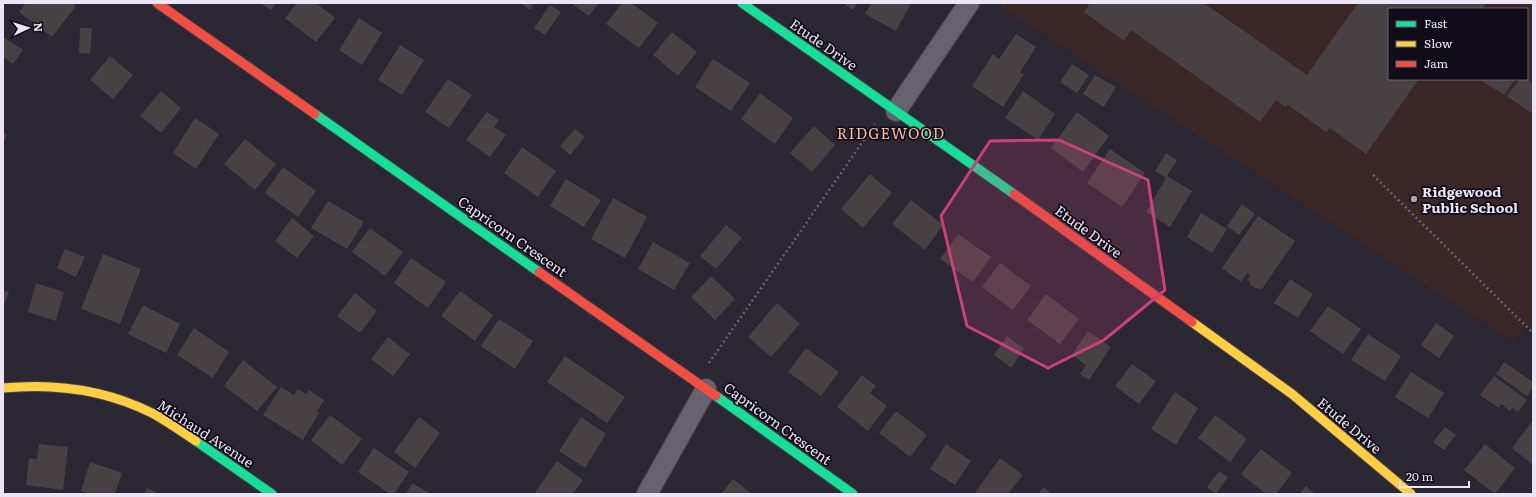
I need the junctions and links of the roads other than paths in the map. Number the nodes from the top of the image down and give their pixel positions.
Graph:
1 (156, 3) edge
2 (742, 3) edge
3 (969, 3) edge
4 (896, 111) junction
5 (705, 379) junction
6 (3, 388) edge
7 (272, 494) edge
8 (647, 494) edge
9 (853, 494) edge
10 (1411, 494) edge

1 - 5 street, Capricorn Crescent
2 - 4 street, Etude Drive
3 - 4 street
4 - 10 street, Etude Drive
5 - 8 street
5 - 9 street, Capricorn Crescent
6 - 7 street, Michaud Avenue

